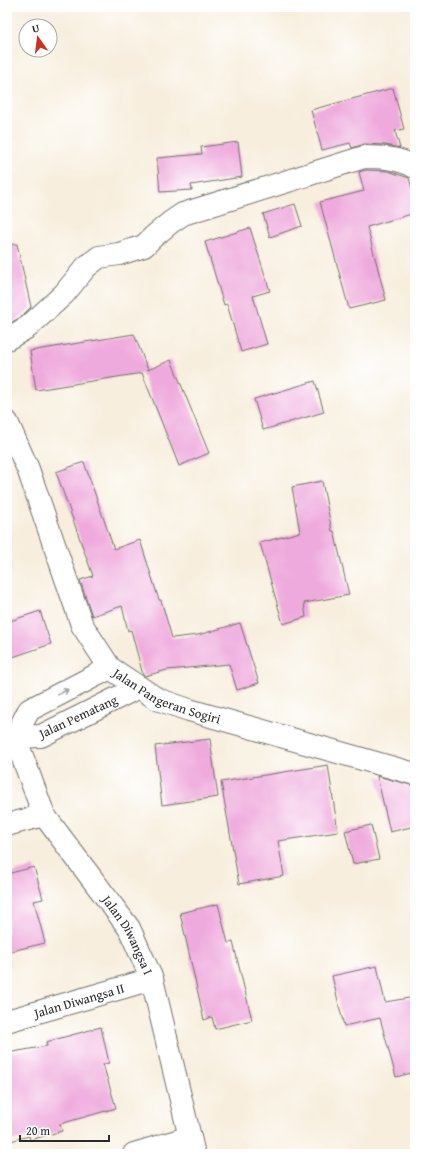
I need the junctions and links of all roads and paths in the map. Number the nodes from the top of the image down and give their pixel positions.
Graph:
1 (415, 167) edge
2 (7, 339) edge
3 (7, 422) edge
4 (110, 668) junction
5 (139, 687) junction
6 (11, 739) edge
7 (415, 774) edge
8 (44, 815) junction
9 (7, 825) edge
10 (152, 979) junction
11 (7, 1021) edge
12 (192, 1146) edge
13 (134, 1154) edge

1 - 2 street
3 - 4 street, Jalan Pangeran Sogiri
4 - 5 street, Jalan Pangeran Sogiri
6 -> 4 street
5 - 6 street, Jalan Pematang
5 - 7 street, Jalan Pangeran Sogiri
6 - 8 street, Jalan Diwangsa I
8 - 9 street
8 - 10 street, Jalan Diwangsa I
10 - 11 street, Jalan Diwangsa II
10 - 12 street, Jalan Diwangsa I
12 - 13 street

